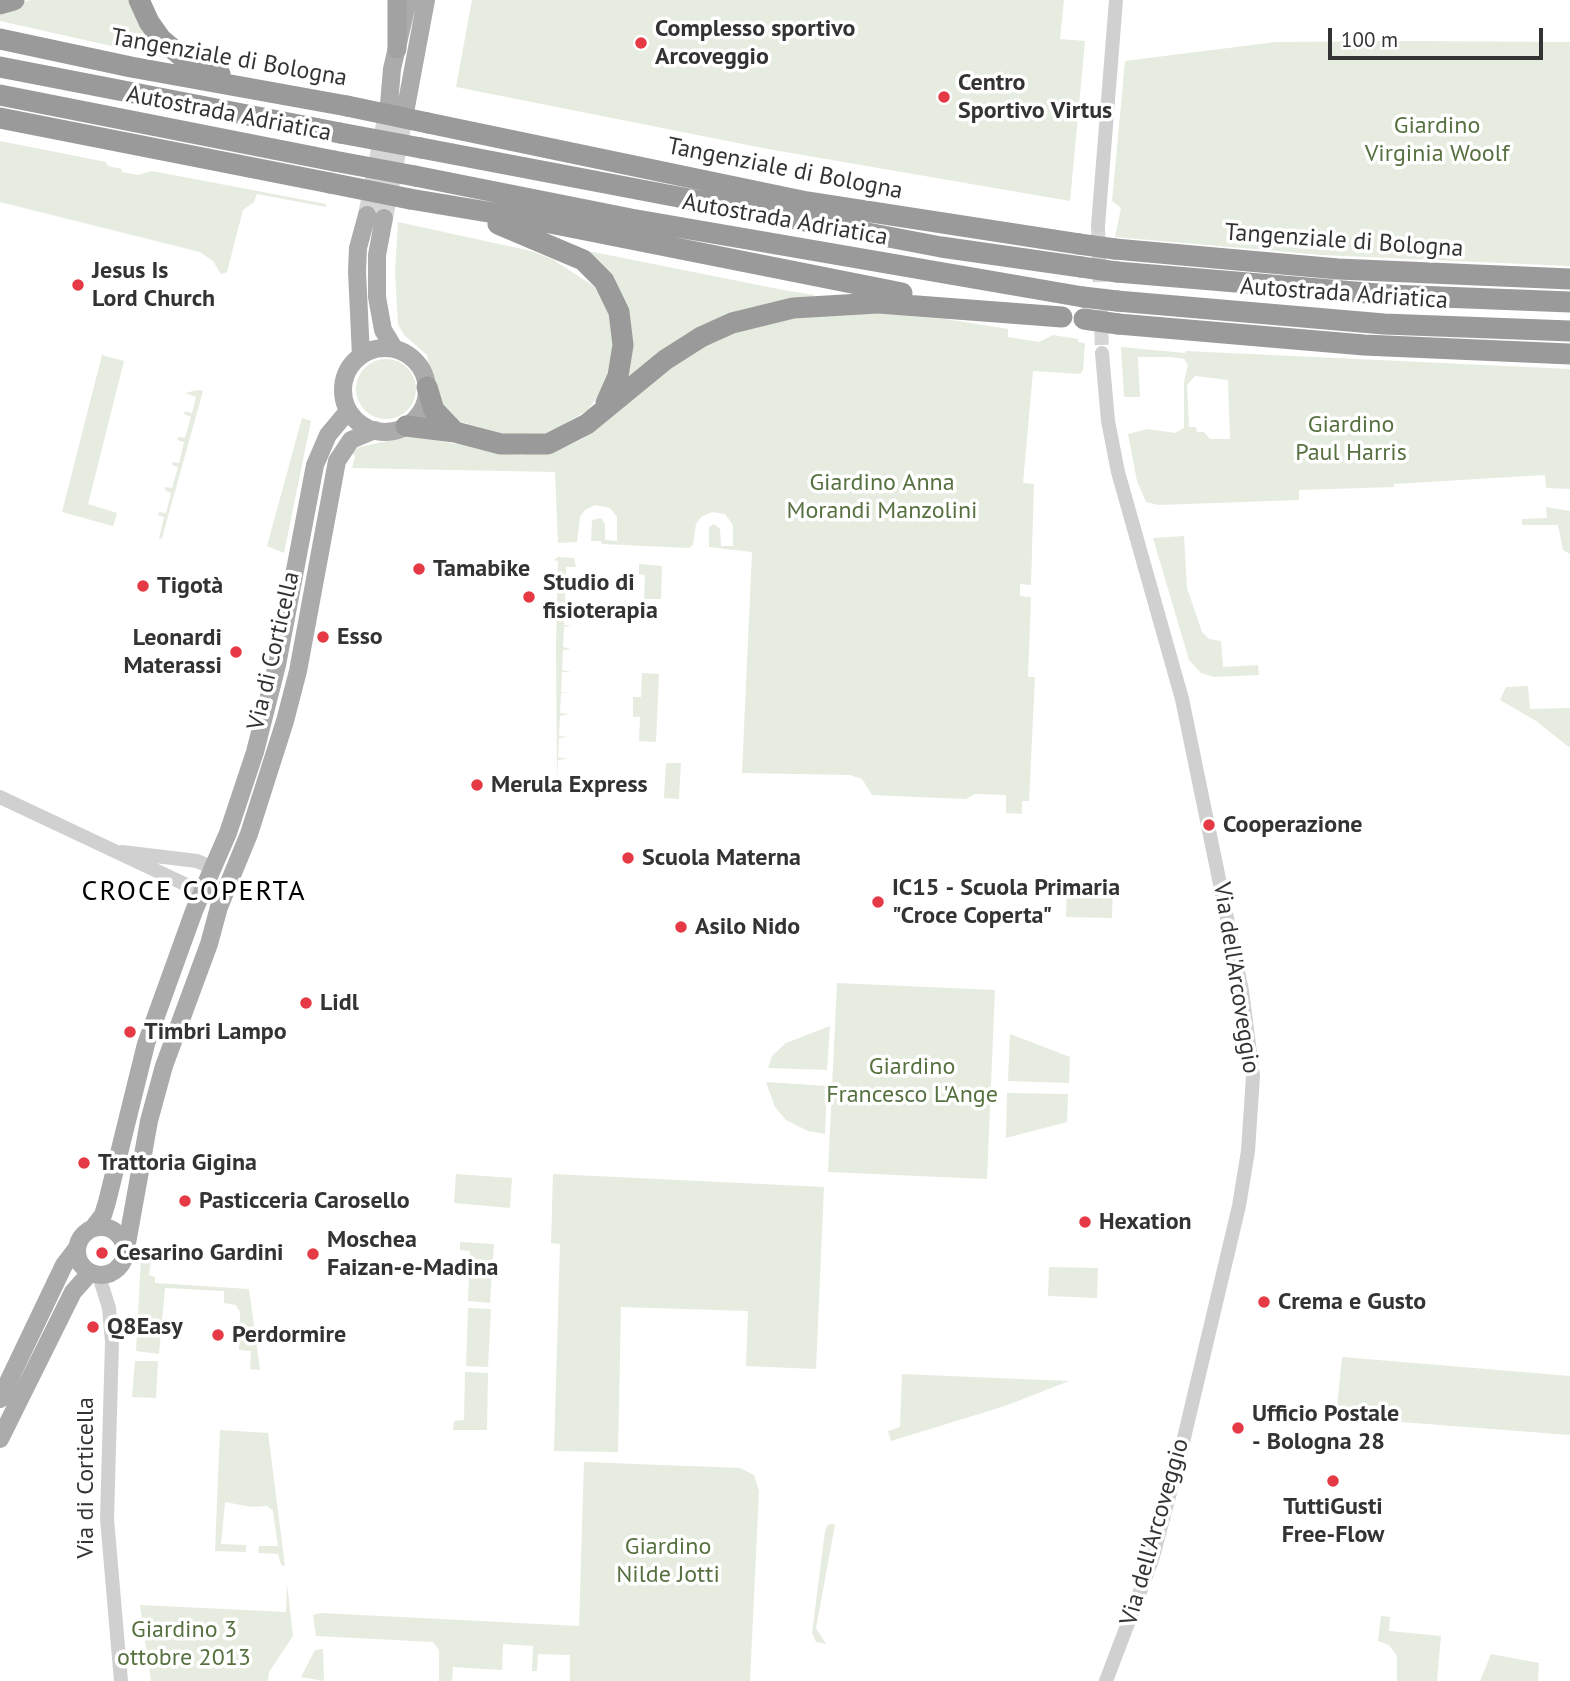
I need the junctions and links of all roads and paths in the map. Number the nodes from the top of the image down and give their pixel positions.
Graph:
1 (14, 0) edge
2 (139, 0) edge
3 (397, 0) edge
4 (408, 0) edge
5 (426, 0) edge
6 (1116, 0) edge
7 (0, 4) edge
8 (0, 39) edge
9 (397, 49) junction
10 (0, 62) edge
11 (0, 67) edge
12 (94, 87) junction
13 (0, 96) edge
14 (309, 99) junction
15 (0, 118) edge
16 (0, 129) edge
17 (186, 155) junction
18 (418, 200) junction
19 (1098, 226) tunnel mouth
20 (1570, 279) edge
21 (1570, 302) edge
22 (1062, 317) junction
23 (1570, 331) edge
24 (394, 348) junction
25 (1102, 353) tunnel mouth
26 (1570, 354) edge
27 (361, 356) junction
28 (427, 387) junction
29 (348, 411) junction
30 (597, 415) junction
31 (405, 426) junction
32 (375, 430) junction
33 (455, 432) junction
34 (0, 797) edge
35 (117, 851) junction
36 (213, 868) junction
37 (200, 896) junction
38 (223, 896) junction
39 (215, 921) junction
40 (93, 1228) junction
41 (77, 1248) junction
42 (126, 1249) junction
43 (95, 1274) junction
44 (73, 1292) junction
45 (106, 1298) junction
46 (0, 1399) edge
47 (0, 1439) edge
48 (121, 1681) edge
49 (1106, 1681) edge

1 - 7 highway
2 - 14 highway
3 - 9 highway
4 - 9 main road
5 - 9 main road
6 - 19 street
8 - 14 highway, Tangenziale di Bologna
10 - 12 highway
11 - 12 highway, Autostrada Adriatica
12 - 21 highway, Autostrada Adriatica, bridge
13 - 23 highway, Autostrada Adriatica, bridge
14 - 20 highway, Tangenziale di Bologna, bridge
15 - 17 highway
16 - 17 highway
17 - 18 highway, bridge
18 - 22 highway
18 - 30 highway
22 - 26 highway, bridge
22 - 30 highway
24 - 27 main road
24 - 27 main road
24 - 28 main road
25 - 49 street, Via dell'Arcoveggio
27 - 29 main road
28 - 31 main road
28 - 33 highway
29 - 32 main road
29 - 36 main road, Via di Corticella
30 - 33 highway
31 - 32 main road, Via di Corticella
31 - 33 highway
32 - 38 main road, Via di Corticella
34 - 35 street
35 - 36 street
35 - 37 street
36 - 37 main road, Via di Corticella
36 - 38 main road
37 - 39 main road
37 - 40 main road, Via di Corticella
38 - 39 main road, Via di Corticella
39 - 42 main road, Via di Corticella
40 - 41 main road
40 - 42 main road
41 - 43 main road
41 - 46 main road
42 - 43 main road
43 - 44 main road
43 - 45 street, Via di Corticella
44 - 45 street
44 - 47 main road
45 - 48 street, Via di Corticella

